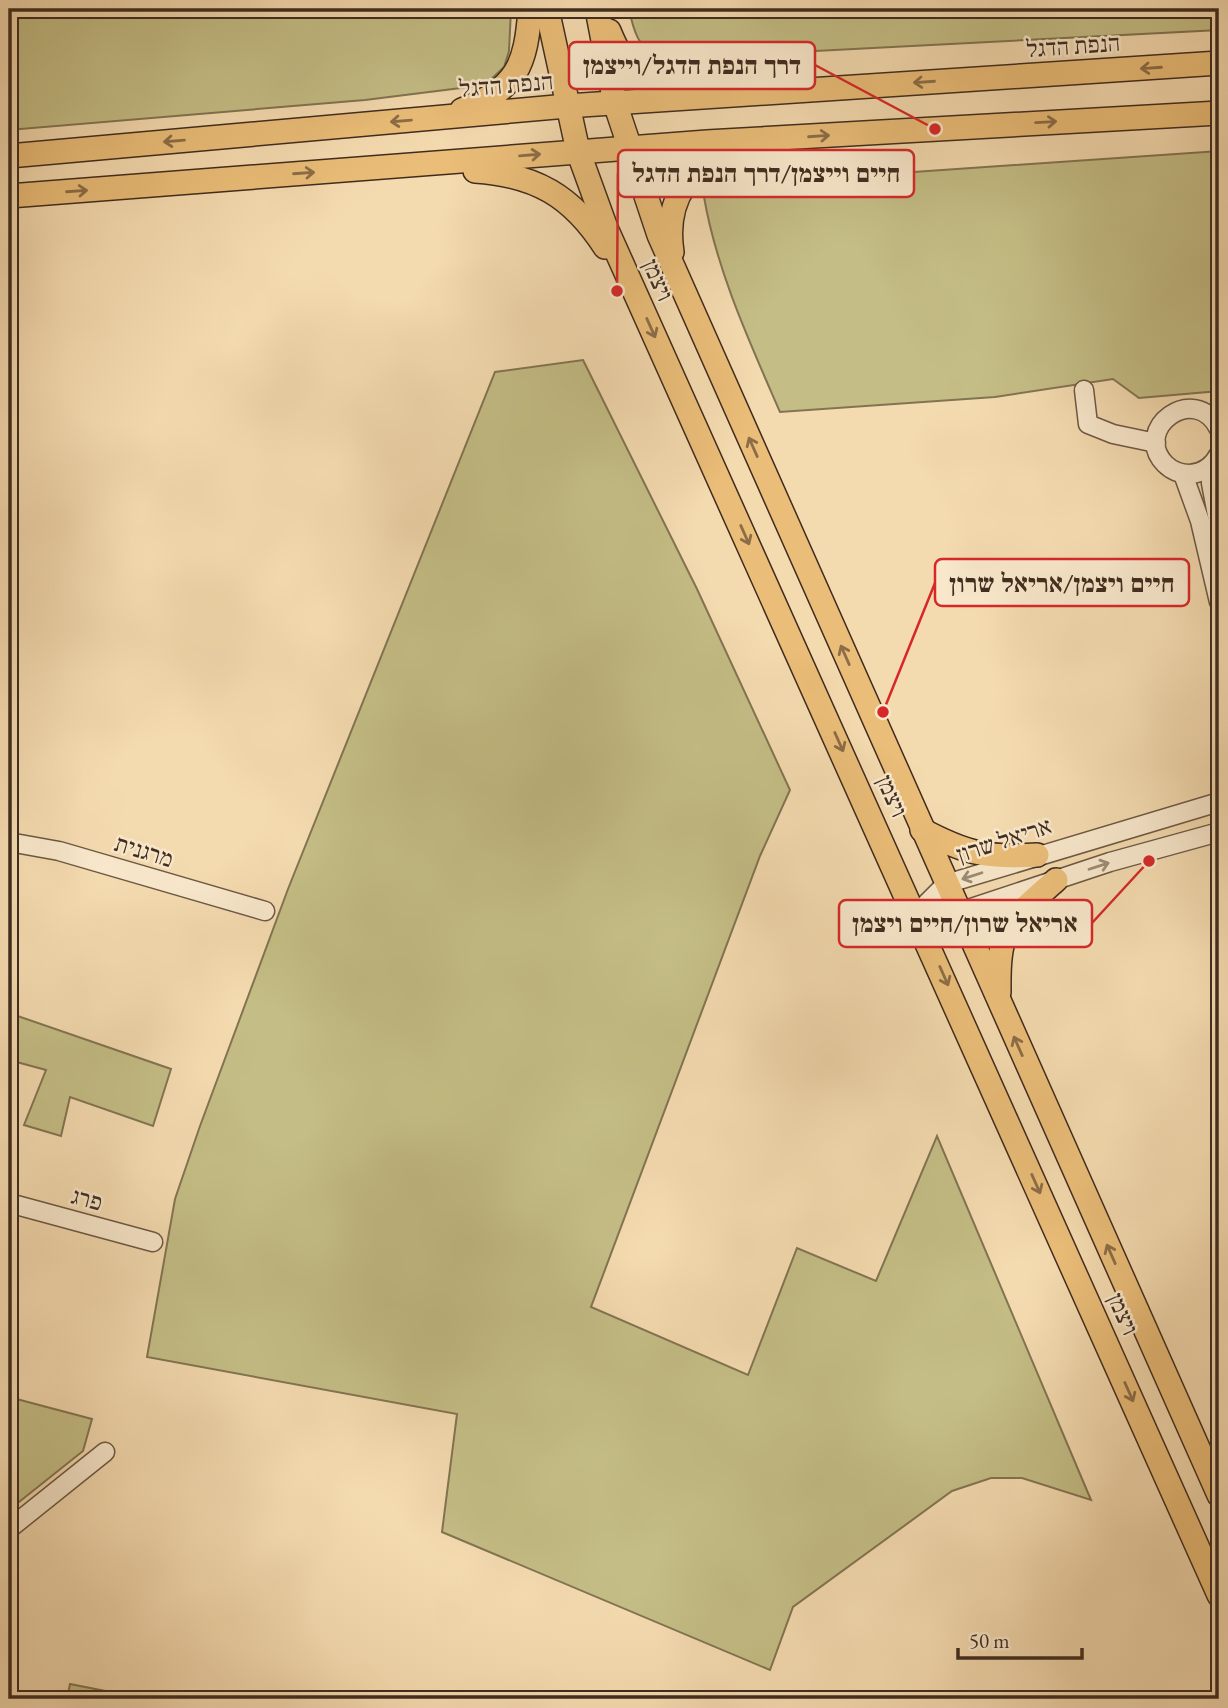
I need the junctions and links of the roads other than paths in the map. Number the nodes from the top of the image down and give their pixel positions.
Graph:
1 (530, 9) edge
2 (547, 9) edge
3 (599, 9) edge
4 (1219, 63) edge
5 (757, 93) junction
6 (615, 103) junction
7 (567, 106) junction
8 (1219, 113) edge
9 (444, 117) junction
10 (778, 138) junction
11 (629, 149) junction
12 (578, 152) junction
13 (12, 155) edge
14 (367, 168) junction
15 (9, 196) edge
16 (675, 273) junction
17 (638, 298) junction
18 (1084, 390) dead end
19 (1217, 421) edge
20 (1156, 443) junction
21 (1216, 459) edge
22 (1183, 474) junction
23 (1219, 526) edge
24 (1219, 602) edge
25 (1219, 794) edge
26 (1211, 804) edge
27 (922, 830) junction
28 (1219, 832) edge
29 (9, 842) edge
30 (1037, 855) junction
31 (1056, 880) junction
32 (946, 884) junction
33 (265, 911) dead end
34 (959, 912) junction
35 (916, 914) junction
36 (999, 1002) junction
37 (9, 1203) edge
38 (153, 1242) dead end
39 (105, 1452) dead end
40 (1219, 1495) edge
41 (9, 1530) edge
42 (1219, 1595) edge

1 - 9 main road
2 - 7 main road, ויצמן
3 - 5 main road
3 - 6 main road, ויצמן
4 -> 5 main road, הנפת הדגל
5 - 6 main road, הנפת הדגל
6 - 7 main road, הנפת הדגל
6 - 11 main road, ויצמן
7 - 9 main road, הנפת הדגל
7 - 12 main road, ויצמן
10 -> 8 main road
9 -> 13 main road, הנפת הדגל
10 - 11 main road
10 - 16 main road
11 - 12 main road
11 - 16 main road, ויצמן
14 -> 12 main road
12 - 17 main road, ויצמן
15 -> 14 main road
14 - 17 main road
27 -> 16 main road, ויצמן
17 -> 35 main road, ויצמן
18 - 20 street
19 - 20 street
20 - 22 street
21 - 22 street
21 - 23 street
22 - 24 street
25 - 26 street, אריאל שרון
26 - 30 street, אריאל שרון
27 - 30 main road
27 - 32 main road, ויצמן
31 -> 28 street
29 - 33 street, מרגנית
30 -> 32 street, אריאל שרון
31 - 34 street
31 - 36 main road
32 - 34 main road, ויצמן
32 - 35 street, אריאל שרון
34 - 35 street
34 - 36 main road, ויצמן
35 -> 42 main road, ויצמן
40 -> 36 main road, ויצמן
37 - 38 street, פרג
39 - 41 street

